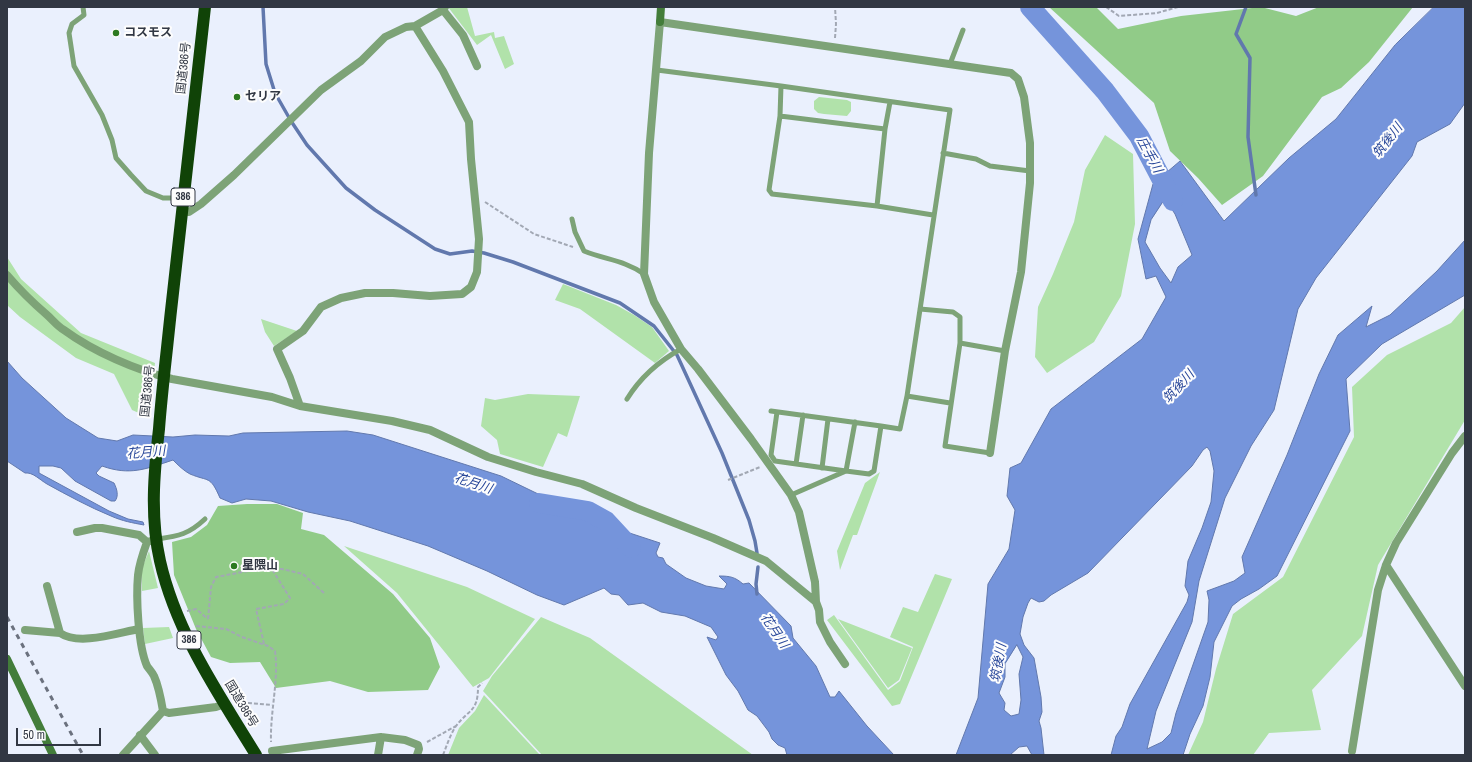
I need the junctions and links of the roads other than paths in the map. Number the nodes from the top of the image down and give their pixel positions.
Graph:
1 (83, 7) edge
2 (205, 7) edge
3 (661, 7) edge
4 (444, 9) edge
5 (660, 22) junction
6 (415, 26) junction
7 (963, 30) dead end
8 (950, 64) junction
9 (477, 66) dead end
10 (657, 70) junction
11 (782, 86) junction
12 (890, 102) junction
13 (780, 116) junction
14 (885, 129) junction
15 (943, 153) junction
16 (1030, 171) junction
17 (183, 198) junction
18 (877, 206) junction
19 (181, 211) junction
20 (933, 215) junction
21 (572, 219) dead end
22 (644, 274) junction
23 (7, 275) edge
24 (920, 309) junction
25 (960, 343) junction
26 (679, 350) junction
27 (1005, 351) junction
28 (163, 382) junction
29 (907, 396) junction
30 (627, 399) dead end
31 (950, 403) junction
32 (300, 406) junction
33 (803, 416) junction
34 (828, 419) junction
35 (855, 422) junction
36 (881, 426) junction
37 (1465, 436) edge
38 (990, 453) joint
39 (796, 464) junction
40 (822, 468) junction
41 (846, 472) junction
42 (791, 495) junction
43 (205, 519) dead end
44 (77, 532) dead end
45 (152, 541) junction
46 (1386, 565) junction
47 (47, 586) dead end
48 (816, 602) junction
49 (139, 629) junction
50 (25, 630) dead end
51 (60, 633) junction
52 (7, 659) edge
53 (844, 664) dead end
54 (1465, 686) edge
55 (225, 704) junction
56 (162, 711) junction
57 (140, 735) junction
58 (381, 737) junction
59 (272, 751) road end
60 (1352, 751) dead end
61 (53, 755) edge
62 (123, 755) edge
63 (155, 755) edge
64 (256, 755) edge
65 (378, 755) edge
66 (417, 755) edge

1 - 17 lane
2 - 17 highway, 国道386号 / 386
3 - 5 street
4 - 6 street
4 - 9 street
5 - 8 street
5 - 10 street
6 - 19 street
6 - 32 street
7 - 8 lane
8 - 16 street
10 - 11 lane
10 - 22 street
11 - 12 lane
11 - 13 lane
12 - 14 lane
12 - 15 lane
13 - 14 lane
13 - 18 lane
14 - 18 lane
15 - 16 lane
15 - 20 lane
16 - 27 street
17 - 19 highway, 国道386号 / 386
18 - 20 lane
19 - 28 highway, 国道386号 / 386
20 - 24 lane
21 - 22 lane
22 - 26 street
23 - 28 street
24 - 25 lane
24 - 29 lane
25 - 27 lane
25 - 31 lane
26 - 30 lane
26 - 42 street
27 - 38 street
28 - 32 street
28 - 45 highway, 国道386号 / 386
29 - 31 lane
29 - 36 lane
31 - 38 lane
32 - 48 street
33 - 34 lane
33 - 39 lane
33 - 39 lane
34 - 35 lane
34 - 40 lane
35 - 36 lane
35 - 41 lane
36 - 41 lane
37 - 46 street
39 - 40 lane
40 - 41 lane
41 - 42 lane
42 - 48 street
43 - 45 lane
44 - 45 street
45 - 49 street
45 - 55 highway, 国道386号 / 386
46 - 54 street
46 - 60 street
47 - 51 street
48 - 53 street
49 - 51 street
49 - 56 street
50 - 51 street
52 - 61 street
55 - 56 street
55 - 64 highway, 国道386号 / 386
56 - 57 street
57 - 62 street
57 - 63 street
58 - 59 street
58 - 65 street
58 - 66 street

